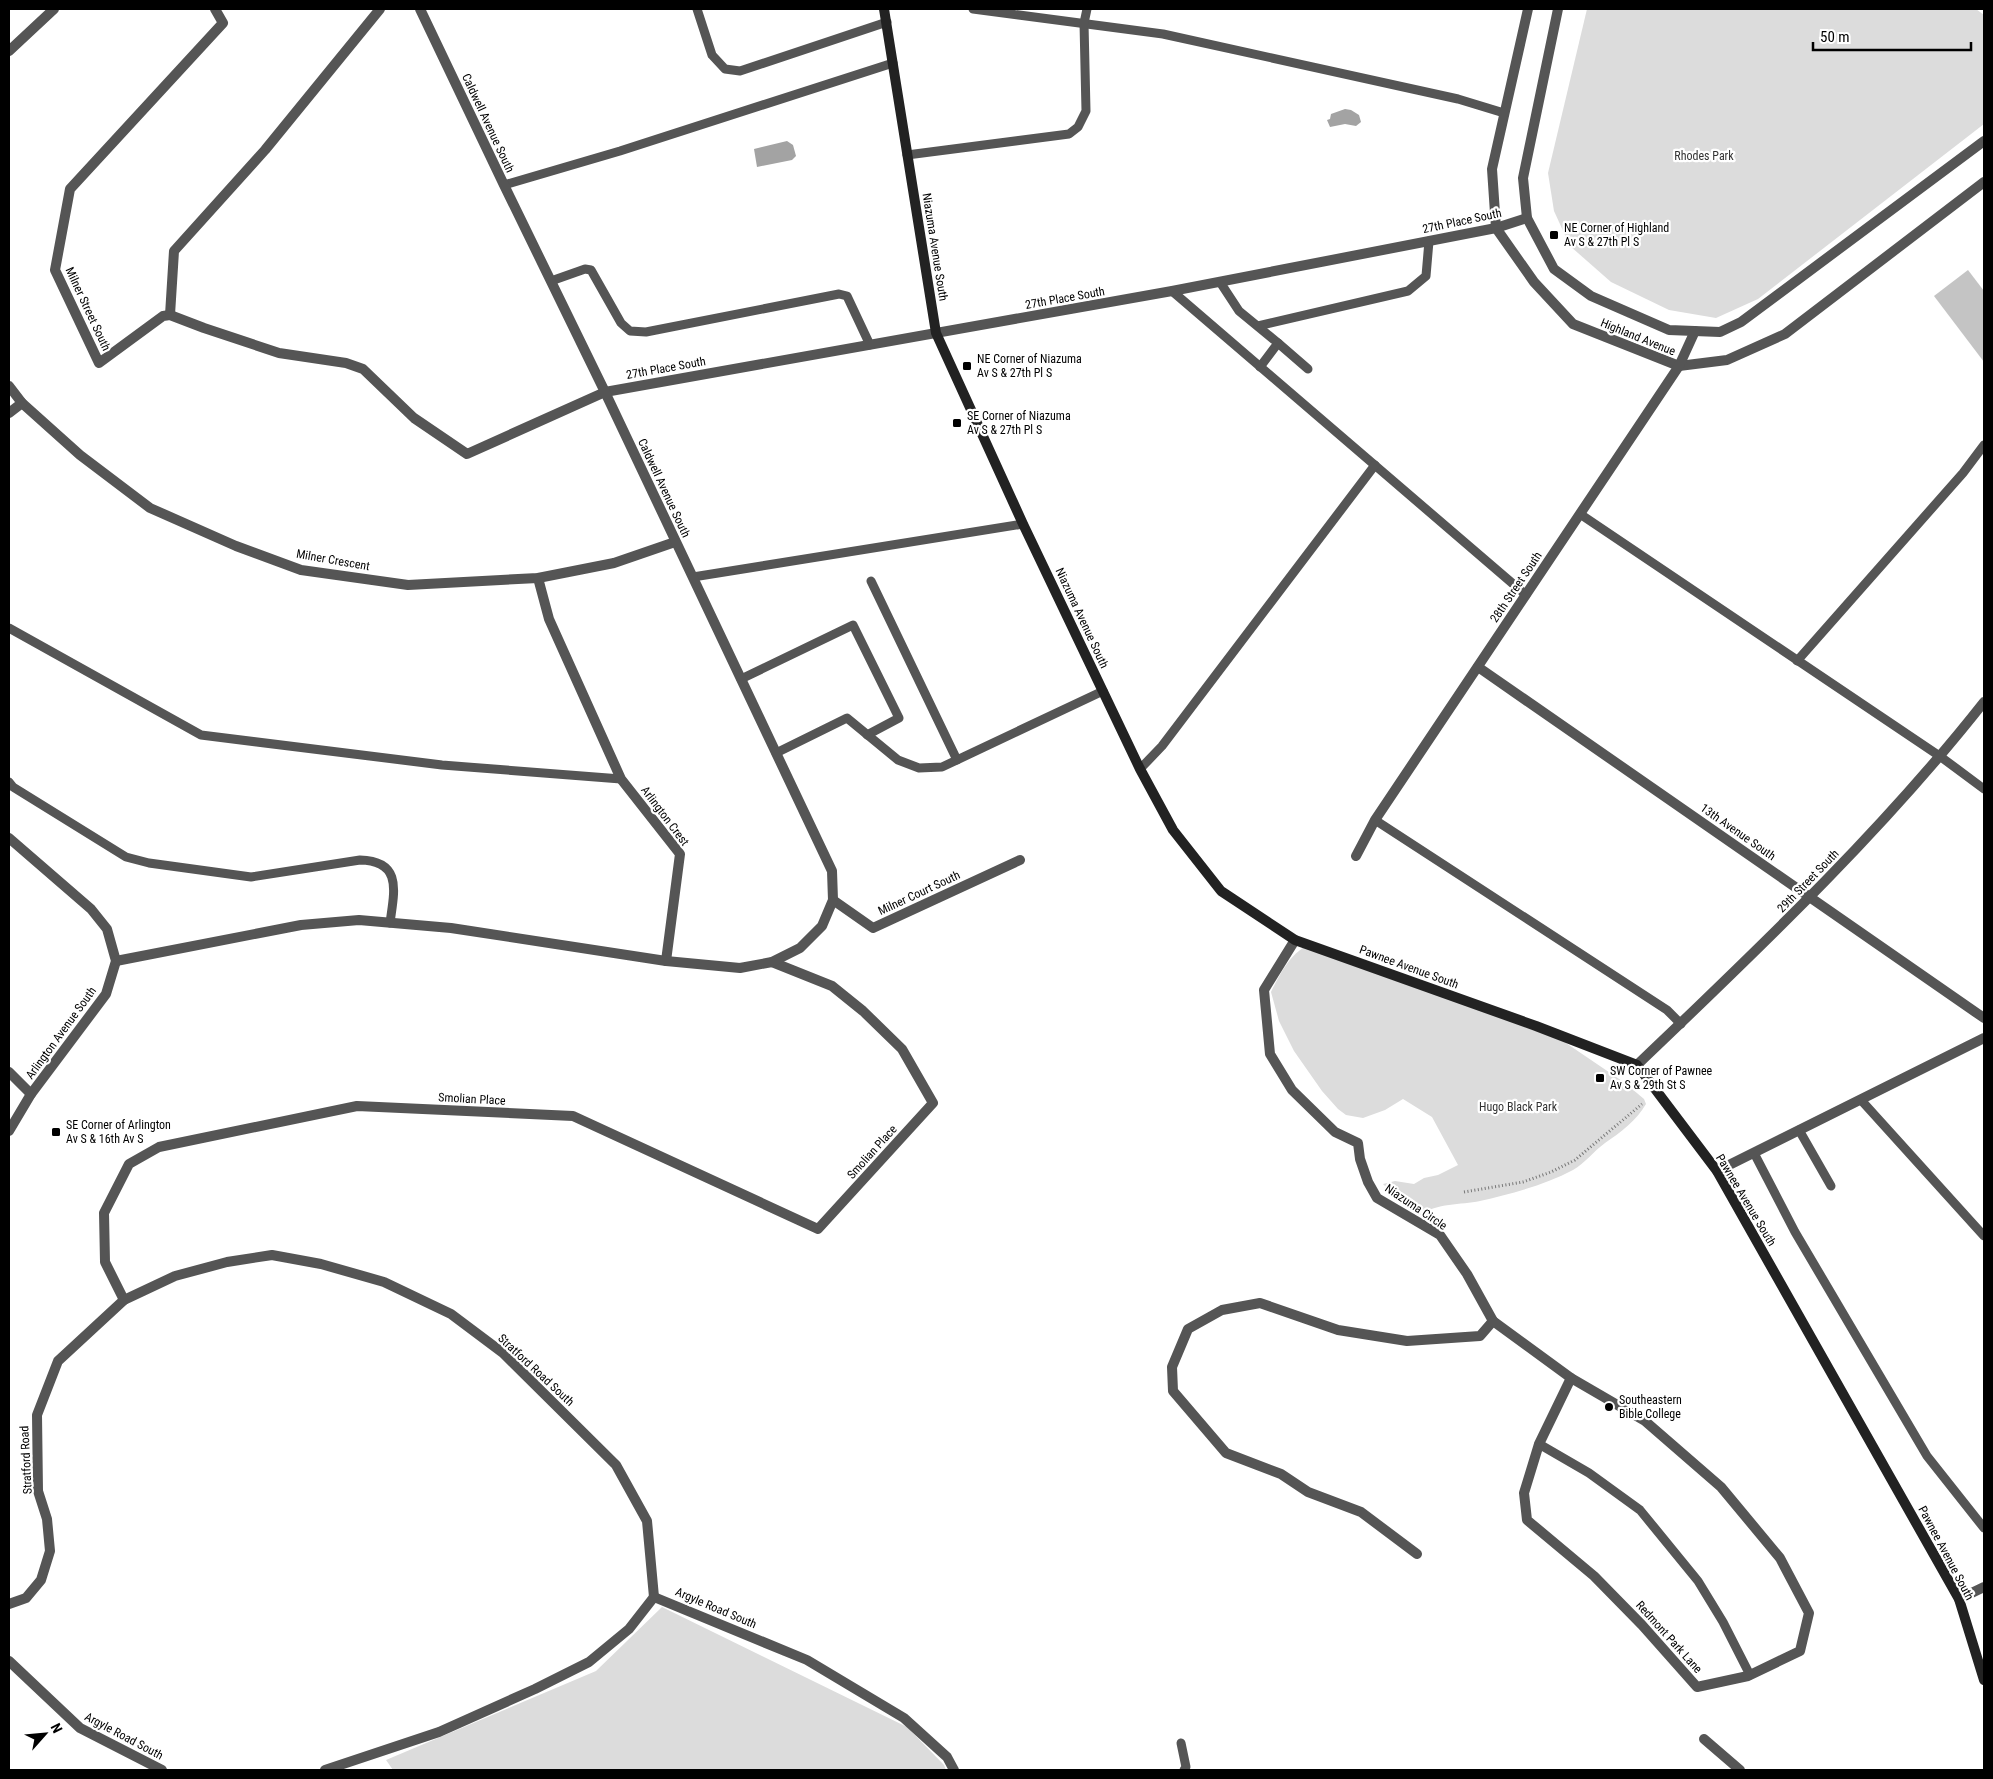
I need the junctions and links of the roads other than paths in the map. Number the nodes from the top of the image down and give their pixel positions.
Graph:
1 (54, 9) edge
2 (215, 9) edge
3 (380, 9) edge
4 (420, 9) edge
5 (697, 9) edge
6 (884, 9) edge
7 (973, 9) edge
8 (1087, 9) edge
9 (1528, 9) edge
10 (1558, 9) edge
11 (887, 22) junction
12 (1084, 22) junction
13 (9, 51) edge
14 (893, 64) junction
15 (1504, 113) junction
16 (1984, 142) edge
17 (907, 155) junction
18 (1984, 182) edge
19 (504, 185) junction
20 (1527, 218) junction
21 (1496, 228) junction
22 (1429, 241) junction
23 (551, 281) junction
24 (1220, 282) junction
25 (1172, 291) junction
26 (170, 315) junction
27 (1258, 326) junction
28 (1695, 331) junction
29 (936, 333) junction
30 (1278, 343) junction
31 (870, 345) junction
32 (1679, 366) junction
33 (1260, 367) junction
34 (1308, 369) dead end
35 (9, 386) edge
36 (606, 392) junction
37 (22, 403) junction
38 (9, 413) edge
39 (1984, 445) edge
40 (1375, 465) junction
41 (1580, 514) junction
42 (1023, 524) junction
43 (676, 542) junction
44 (692, 577) junction
45 (538, 578) junction
46 (871, 581) dead end
47 (1526, 595) junction
48 (9, 628) edge
49 (1797, 662) junction
50 (1478, 666) junction
51 (741, 679) junction
52 (1103, 691) junction
53 (1984, 702) edge
54 (867, 735) junction
55 (776, 753) junction
56 (1940, 757) junction
57 (957, 760) junction
58 (1140, 769) junction
59 (621, 779) junction
60 (9, 782) edge
61 (1984, 789) edge
62 (1375, 820) junction
63 (9, 838) edge
64 (1356, 856) dead end
65 (1020, 860) dead end
66 (1811, 898) junction
67 (833, 900) junction
68 (390, 923) junction
69 (1295, 940) junction
70 (116, 961) junction
71 (666, 961) junction
72 (772, 962) junction
73 (1984, 1018) edge
74 (1681, 1024) junction
75 (1984, 1038) edge
76 (1637, 1065) junction
77 (9, 1072) edge
78 (31, 1094) junction
79 (1861, 1100) junction
80 (1799, 1130) junction
81 (9, 1131) edge
82 (1754, 1153) junction
83 (1717, 1171) junction
84 (1831, 1186) dead end
85 (1984, 1236) edge
86 (124, 1300) junction
87 (1493, 1321) junction
88 (1570, 1378) junction
89 (37, 1415) joint
90 (1540, 1444) junction
91 (1984, 1528) edge
92 (1417, 1554) dead end
93 (1984, 1587) edge
94 (654, 1596) junction
95 (1959, 1598) junction
96 (9, 1604) edge
97 (9, 1661) edge
98 (1750, 1675) junction
99 (1984, 1680) edge
100 (1704, 1739) dead end
101 (1181, 1743) dead end
102 (162, 1770) edge
103 (325, 1770) edge
104 (954, 1770) edge
105 (1184, 1770) edge
106 (1740, 1770) edge

1 - 13 street
2 - 26 street, Milner Street South
3 - 26 street
4 - 19 street, Caldwell Avenue South
5 - 11 lane
6 - 11 main road, Niazuma Avenue South
7 - 12 lane
8 - 12 lane
9 - 15 street
10 - 20 street, Highland Avenue
11 - 14 main road, Niazuma Avenue South
12 - 15 lane
12 - 17 lane
14 - 17 main road, Niazuma Avenue South
14 - 19 lane
15 - 21 street
16 - 28 street, Highland Avenue
17 - 29 main road, Niazuma Avenue South
18 - 32 street, Highland Avenue
19 - 23 street, Caldwell Avenue South
20 - 21 street, 27th Place South
20 - 28 street, Highland Avenue
21 - 22 street, 27th Place South
21 - 32 street, Highland Avenue
22 - 24 street, 27th Place South
22 - 27 lane
23 - 31 lane
23 - 36 street, Caldwell Avenue South
24 - 25 street, 27th Place South
24 - 27 lane
25 - 29 street, 27th Place South
25 - 33 lane
26 - 36 street, 27th Place South
27 - 30 lane
28 - 32 street, 28th Street South
29 - 31 street, 27th Place South
29 - 42 main road, Niazuma Avenue South
30 - 33 lane
30 - 34 lane
31 - 36 street, 27th Place South
32 - 41 street, 28th Street South
33 - 40 lane
35 - 37 street, Milner Crescent
36 - 43 street, Caldwell Avenue South
37 - 38 street
37 - 45 street, Milner Crescent
39 - 49 lane
40 - 47 lane
40 - 58 lane
41 - 47 street, 28th Street South
41 - 49 lane
42 - 44 lane
42 - 52 main road, Niazuma Avenue South
43 - 44 street, Caldwell Avenue South
43 - 45 street, Milner Crescent
44 - 51 street, Caldwell Avenue South
45 - 59 street, Arlington Crest
46 - 57 lane
47 - 50 street, 28th Street South
48 - 59 lane
49 - 56 lane
50 - 62 street, 28th Street South
50 - 66 street, 13th Avenue South
51 - 54 lane
51 - 55 street, Caldwell Avenue South
52 - 57 lane
52 - 58 main road, Niazuma Avenue South
53 - 56 street, 29th Street South
54 - 55 lane
54 - 57 lane
55 - 67 street, Caldwell Avenue South
56 - 61 lane
56 - 66 street, 29th Street South
58 - 69 main road, Niazuma Avenue South
59 - 71 street, Arlington Crest
60 - 68 lane
62 - 64 street, 28th Street South
62 - 74 lane
63 - 70 street
65 - 67 street, Milner Court South
66 - 73 street, 13th Avenue South
66 - 74 street, 29th Street South
67 - 72 street, Caldwell Avenue South
68 - 70 street
68 - 71 street
69 - 76 main road, Pawnee Avenue South
69 - 87 street, Niazuma Circle
70 - 78 street, Arlington Avenue South
71 - 72 street
72 - 86 street, Smolian Place
74 - 76 street, 29th Street South
75 - 79 street
76 - 83 main road, Pawnee Avenue South
77 - 78 street
78 - 81 street, Arlington Avenue South
79 - 80 street
79 - 85 lane
80 - 82 street
80 - 84 lane
82 - 83 street
82 - 91 lane
83 - 95 main road, Pawnee Avenue South
86 - 89 street, Stratford Road South
86 - 94 street, Stratford Road South
87 - 88 street, Redmont Park Lane
87 - 92 street
88 - 90 street, Redmont Park Lane
88 - 98 street, Redmont Park Lane
89 - 96 street, Stratford Road
90 - 98 lane
90 - 98 street, Redmont Park Lane
93 - 95 street
94 - 103 street
94 - 104 street, Argyle Road South
95 - 99 main road, Pawnee Avenue South
97 - 102 street, Argyle Road South
100 - 106 street
101 - 105 lane

